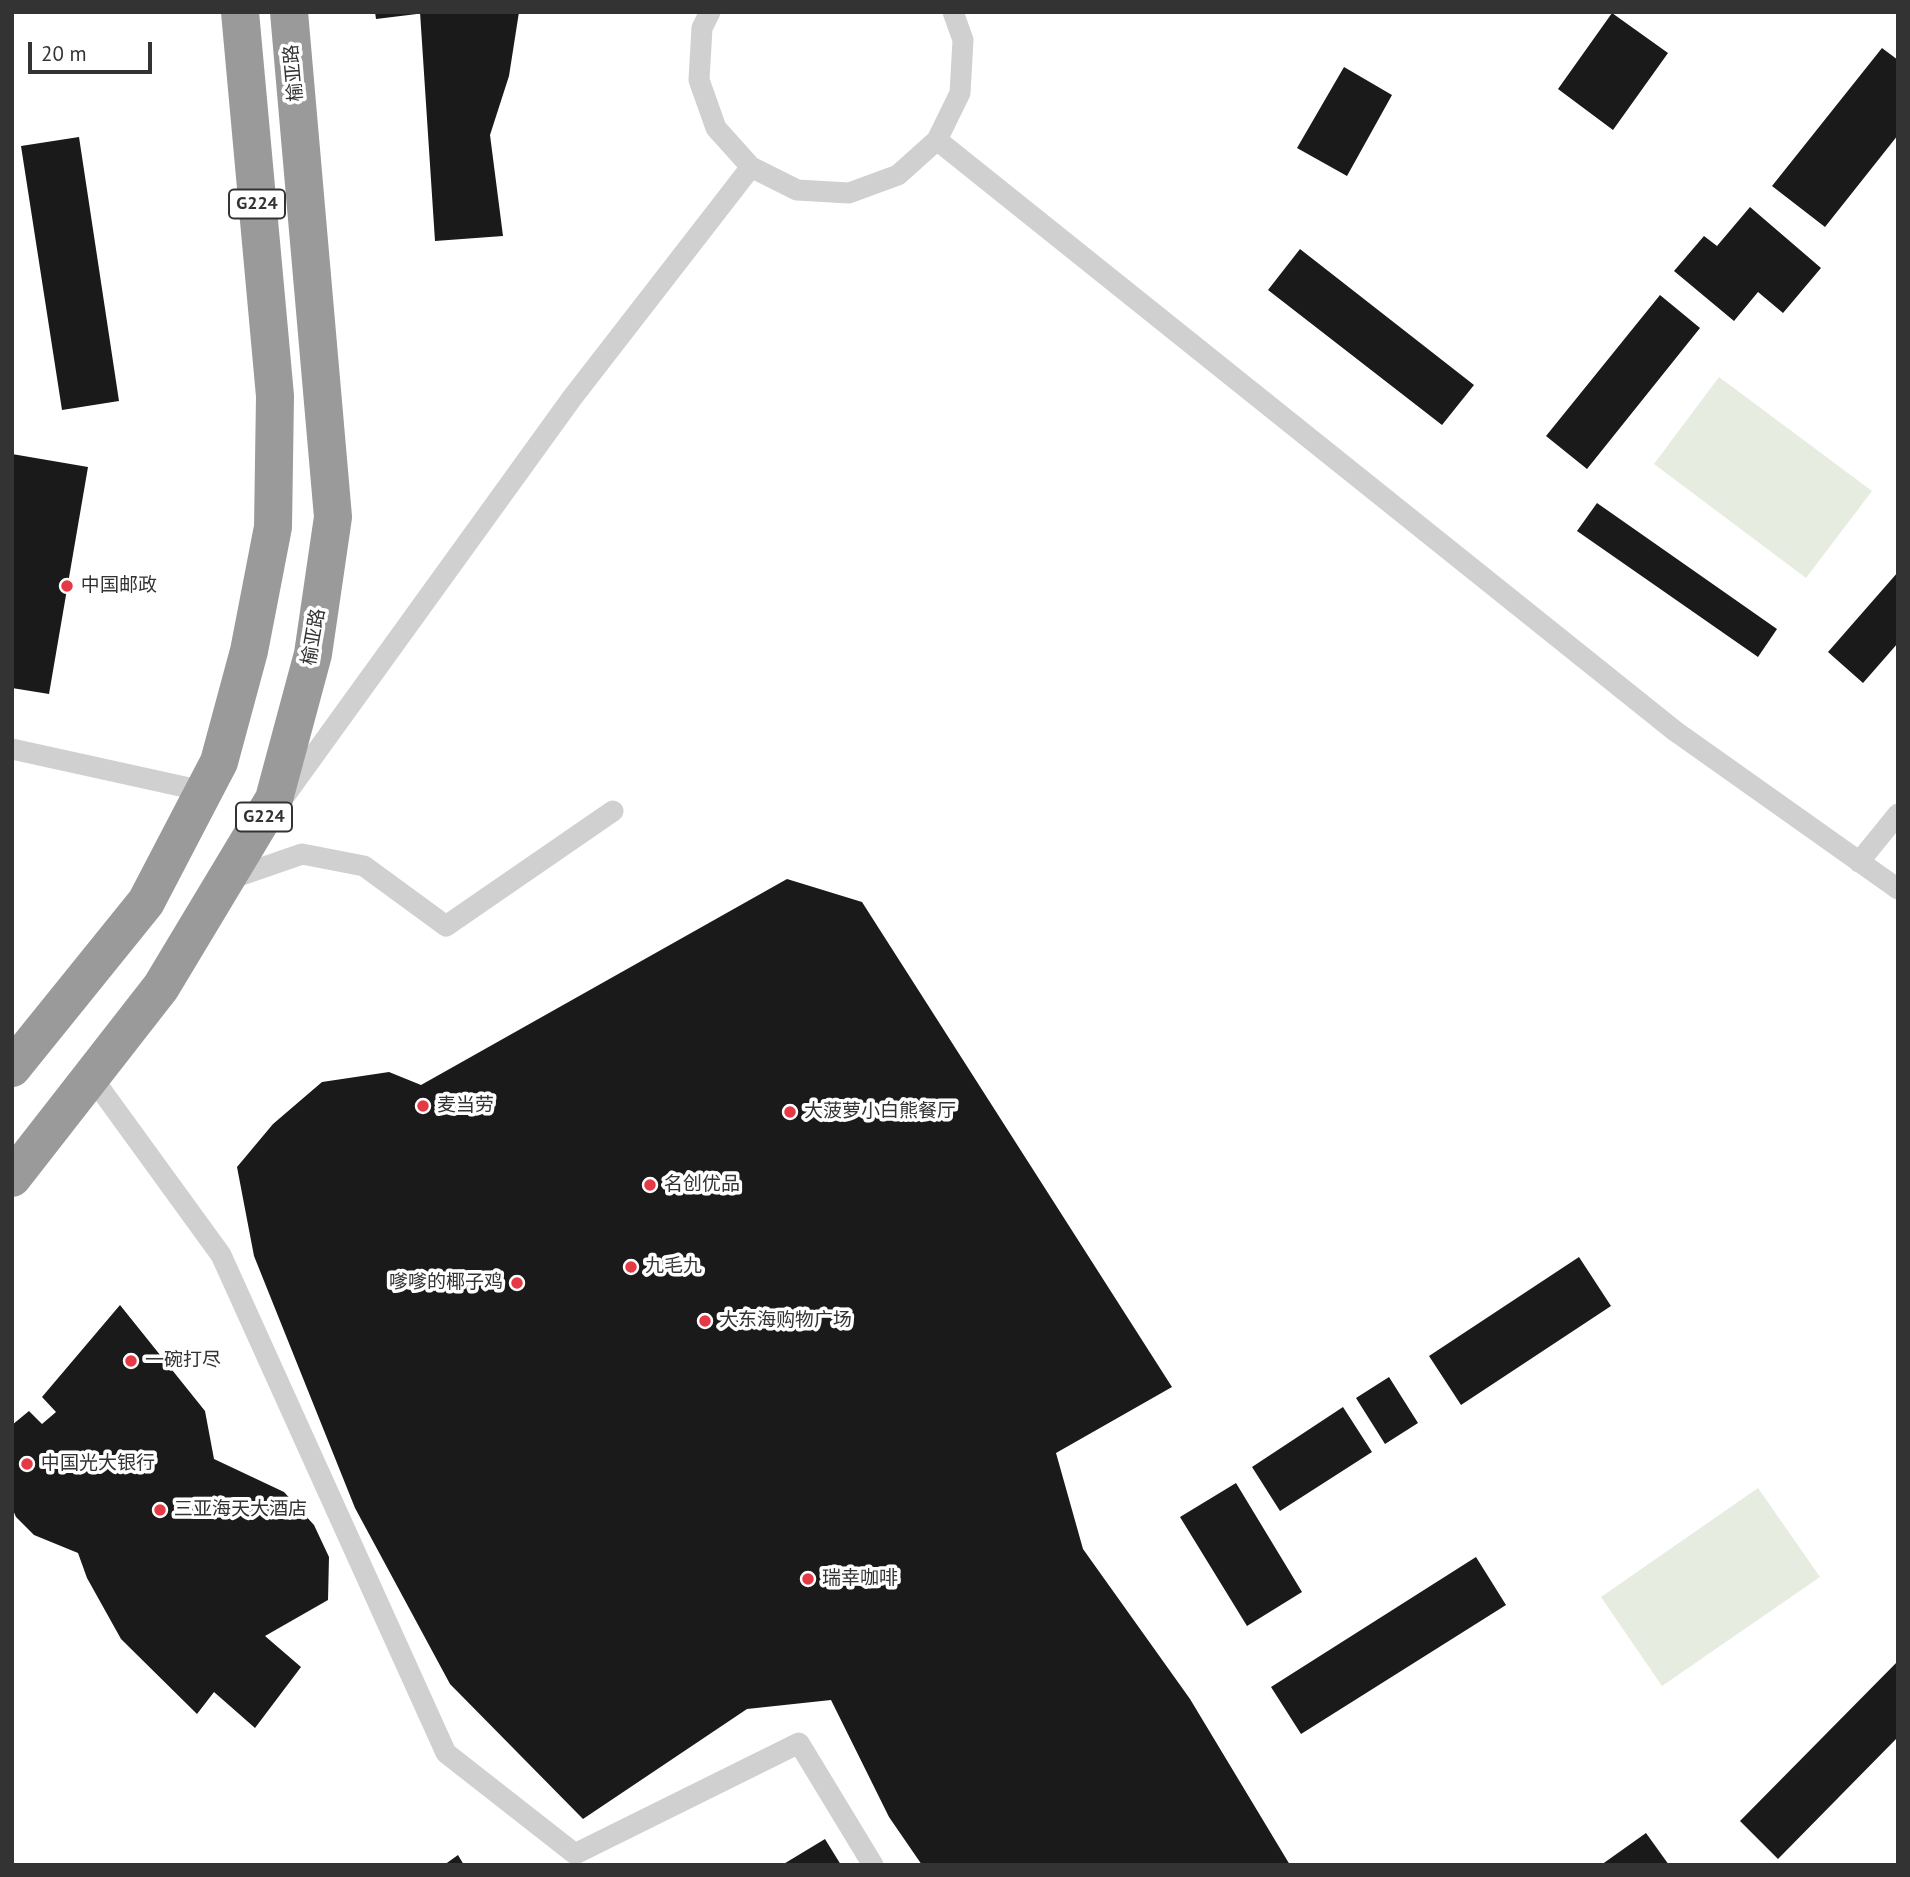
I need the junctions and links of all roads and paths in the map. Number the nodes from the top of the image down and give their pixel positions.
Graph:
1 (240, 12) edge
2 (289, 12) edge
3 (710, 12) edge
4 (953, 12) edge
5 (937, 140) junction
6 (751, 167) junction
7 (12, 748) edge
8 (203, 791) junction
9 (613, 811) dead end
10 (1898, 814) edge
11 (1859, 862) junction
12 (231, 870) junction
13 (1898, 889) edge
14 (12, 1068) edge
15 (91, 1076) junction
16 (12, 1178) edge
17 (873, 1865) edge

1 - 8 highway, G224
2 - 12 highway, 榆亚路 / G224
3 - 6 lane
4 - 5 lane
5 - 6 lane
5 - 11 lane
6 - 12 lane
7 - 8 lane
8 - 14 highway, G224
9 - 12 lane
10 - 11 lane
11 - 13 lane
12 - 15 highway, 榆亚路 / G224
15 - 16 highway, 榆亚路 / G224
15 - 17 lane

